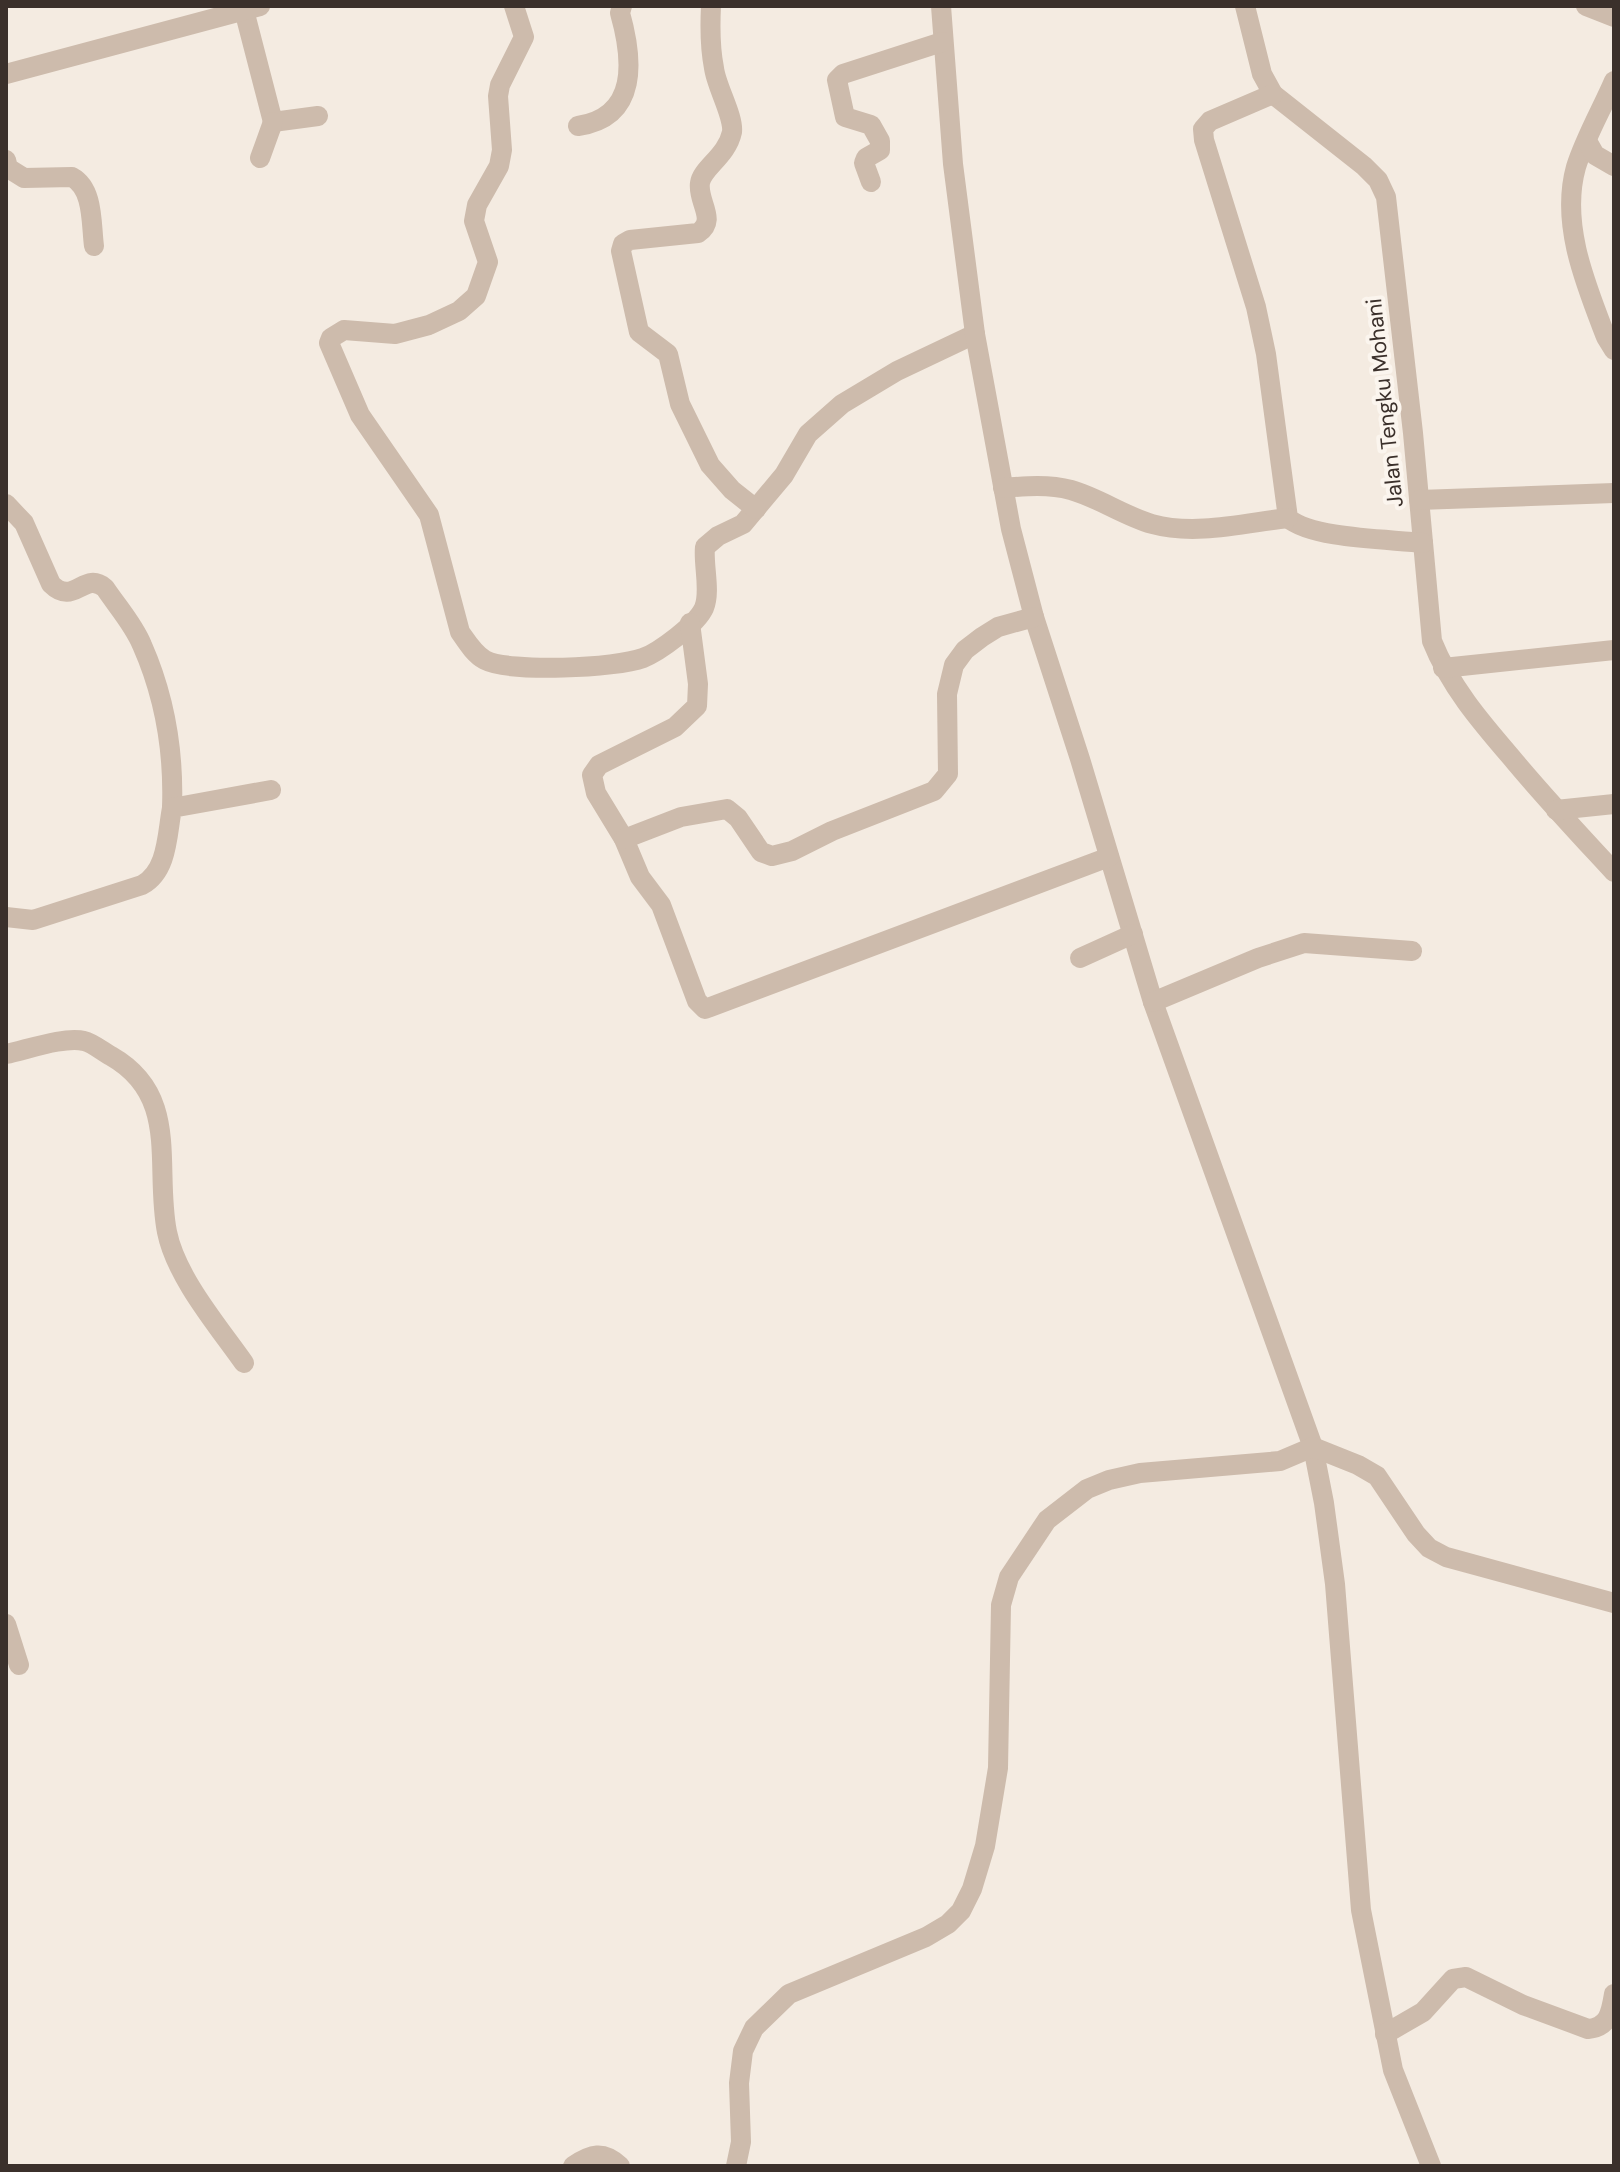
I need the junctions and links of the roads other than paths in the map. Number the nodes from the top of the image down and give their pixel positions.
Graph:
1 (514, 6) edge
2 (622, 6) edge
3 (711, 6) edge
4 (941, 6) edge
5 (1245, 6) edge
6 (1586, 6) edge
7 (252, 8) edge
8 (1614, 17) edge
9 (942, 42) junction
10 (6, 74) edge
11 (1614, 81) edge
12 (1273, 94) junction
13 (318, 116) dead end
14 (273, 122) junction
15 (578, 126) dead end
16 (1587, 141) junction
17 (260, 158) dead end
18 (6, 160) edge
19 (1614, 166) edge
20 (871, 182) dead end
21 (94, 246) dead end
22 (975, 334) junction
23 (1614, 350) edge
24 (1003, 488) junction
25 (1614, 493) edge
26 (1419, 500) junction
27 (6, 504) edge
28 (756, 509) junction
29 (1288, 518) junction
30 (1423, 543) junction
31 (1034, 617) junction
32 (690, 623) junction
33 (1614, 650) edge
34 (1443, 668) junction
35 (271, 790) dead end
36 (1614, 804) edge
37 (172, 808) junction
38 (1556, 810) junction
39 (624, 839) junction
40 (1109, 857) junction
41 (1614, 872) edge
42 (6, 917) edge
43 (1133, 934) junction
44 (1412, 951) dead end
45 (1080, 958) dead end
46 (1153, 1002) junction
47 (6, 1054) edge
48 (244, 1363) dead end
49 (1313, 1447) junction
50 (1614, 1603) edge
51 (6, 1624) edge
52 (19, 1665) dead end
53 (1614, 1994) edge
54 (1385, 2034) junction
55 (573, 2166) edge
56 (620, 2166) edge
57 (736, 2166) edge
58 (1431, 2166) edge

1 - 32 street
2 - 15 street
3 - 28 street
4 - 9 street
5 - 12 street, Jalan Tengku Mohani
6 - 8 street
7 - 10 street
7 - 14 street
9 - 20 street
9 - 22 street
11 - 16 street
12 - 26 street, Jalan Tengku Mohani
12 - 29 street
13 - 14 street
14 - 17 street
16 - 19 street
16 - 23 street
18 - 21 street
22 - 24 street
22 - 28 street
24 - 29 street
24 - 31 street
25 - 26 street
26 - 30 street, Jalan Tengku Mohani
27 - 37 street
28 - 32 street
29 - 30 street
30 - 34 street, Jalan Tengku Mohani
31 - 39 street
31 - 40 street
32 - 39 street
33 - 34 street
34 - 38 street, Jalan Tengku Mohani
35 - 37 street
36 - 38 street
37 - 42 street
38 - 41 street, Jalan Tengku Mohani
39 - 40 street
40 - 43 street
43 - 45 street
43 - 46 street
44 - 46 street
46 - 49 street
47 - 48 street
49 - 50 street
49 - 54 street
49 - 57 street
51 - 52 street
53 - 54 street
54 - 58 street
55 - 56 street

